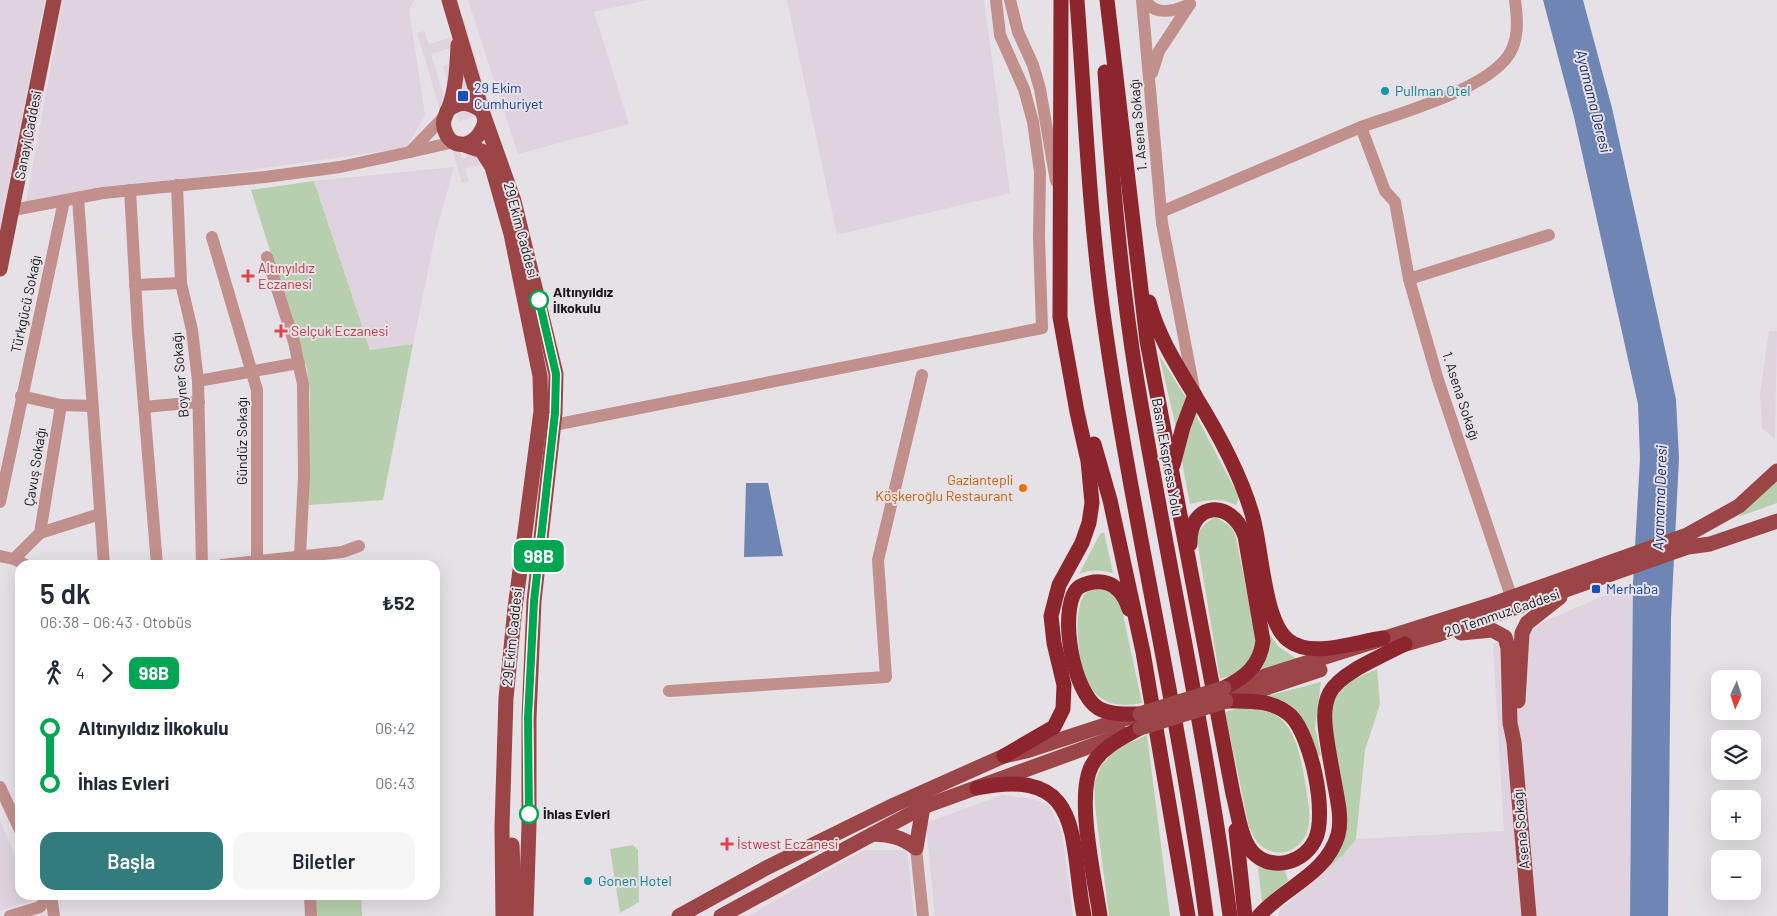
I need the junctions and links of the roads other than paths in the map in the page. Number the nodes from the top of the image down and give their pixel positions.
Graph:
1 (54, 0) edge
2 (449, 0) edge
3 (996, 0) edge
4 (1010, 0) edge
5 (1061, 0) edge
6 (1077, 0) edge
7 (1100, 0) edge
8 (1107, 0) edge
9 (1144, 0) edge
10 (1515, 0) edge
11 (458, 31) junction
12 (1149, 82) junction
13 (446, 114) junction
14 (484, 116) junction
15 (1361, 127) junction
16 (458, 143) junction
17 (410, 152) junction
18 (177, 184) junction
19 (130, 190) junction
20 (78, 198) junction
21 (64, 201) junction
22 (13, 210) junction
23 (1060, 210) junction
24 (1161, 212) junction
25 (1549, 235) dead end
26 (212, 237) dead end
27 (3, 242) edge
28 (1136, 250) junction
29 (267, 257) dead end
30 (0, 269) edge
31 (1409, 279) junction
32 (181, 283) junction
33 (135, 285) junction
34 (298, 363) junction
35 (252, 371) junction
36 (922, 375) dead end
37 (198, 381) junction
38 (1071, 382) junction
39 (1195, 394) junction
40 (21, 396) junction
41 (199, 402) junction
42 (61, 405) junction
43 (92, 406) junction
44 (144, 407) junction
45 (554, 425) junction
46 (1172, 471) junction
47 (1777, 471) edge
48 (0, 502) edge
49 (100, 514) junction
50 (1777, 519) edge
51 (40, 533) junction
52 (1687, 541) junction
53 (359, 546) dead end
54 (0, 556) edge
55 (300, 556) junction
56 (14, 559) joint
57 (104, 560) edge
58 (157, 560) edge
59 (202, 560) edge
60 (256, 560) edge
61 (281, 560) edge
62 (1192, 568) junction
63 (1594, 573) junction
64 (1569, 589) junction
65 (1511, 596) junction
66 (1440, 634) junction
67 (1383, 638) junction
68 (1405, 644) junction
69 (1143, 652) junction
70 (669, 690) dead end
71 (1225, 695) junction
72 (1140, 721) junction
73 (1514, 742) junction
74 (504, 744) junction
75 (1004, 756) junction
76 (0, 787) edge
77 (977, 788) junction
78 (1234, 794) junction
79 (923, 807) junction
80 (15, 819) edge
81 (872, 834) junction
82 (916, 848) junction
83 (1177, 852) junction
84 (752, 876) junction
85 (46, 900) edge
86 (51, 900) edge
87 (310, 900) edge
88 (10, 916) edge
89 (54, 916) edge
90 (311, 916) edge
91 (503, 916) edge
92 (514, 916) edge
93 (526, 916) edge
94 (678, 916) edge
95 (693, 916) edge
96 (721, 916) edge
97 (923, 916) edge
98 (1084, 916) edge
99 (1100, 916) edge
100 (1181, 916) edge
101 (1188, 916) edge
102 (1206, 916) edge
103 (1230, 916) edge
104 (1245, 916) edge
105 (1259, 916) edge
106 (1529, 916) edge

1 - 22 main road, Sanayi Caddesi
2 - 11 main road, 29 Ekim Caddesi
3 - 45 street
4 - 23 street
5 - 23 highway
6 - 102 highway
7 - 103 highway, Basın Ekspress Yolu
8 - 28 highway
9 - 12 street, 1. Asena Sokağı
9 - 12 street
10 - 15 street
11 - 13 main road
11 - 14 main road, 29 Ekim Caddesi
12 - 24 street, 1. Asena Sokağı
13 - 14 main road
13 - 16 main road
13 - 17 street
14 - 16 main road
14 - 45 main road, 29 Ekim Caddesi
15 - 24 street
15 - 31 street, 1. Asena Sokağı
16 - 17 street
16 - 74 main road, 29 Ekim Caddesi
17 - 18 street
18 - 19 street
18 - 32 street, Boyner Sokağı
19 - 20 street
19 - 33 street
20 - 21 street
20 - 43 street
21 - 22 street
21 - 40 street, Türkgücü Sokağı
22 - 27 main road, Sanayi Caddesi
23 - 38 highway
24 - 39 street, 1. Asena Sokağı
25 - 31 street
26 - 35 street, Gündüz Sokağı
27 - 30 main road, Sanayi Caddesi
28 - 39 highway
28 - 46 highway
29 - 34 street
31 - 65 street, 1. Asena Sokağı
32 - 33 street
32 - 37 street, Boyner Sokağı
33 - 44 street
34 - 35 street
34 - 55 street
35 - 37 street
35 - 60 street, Gündüz Sokağı
36 - 70 street
37 - 41 street, Boyner Sokağı
38 - 69 highway
38 - 75 highway
39 - 46 highway
39 - 67 highway
40 - 42 street
40 - 48 street, Türkgücü Sokağı
41 - 44 street
41 - 59 street, Boyner Sokağı
42 - 43 street
42 - 51 street, Çavuş Sokağı
43 - 49 street
44 - 58 street
45 - 93 main road, 29 Ekim Caddesi
46 - 62 highway
47 - 52 main road
49 - 51 street
49 - 57 street
50 - 52 main road
51 - 56 street
52 - 63 main road
53 - 55 street
54 - 56 street
55 - 61 street
62 - 71 highway
62 - 78 highway
63 - 64 main road, 20 Temmuz Caddesi
63 - 65 main road
64 - 66 main road, 20 Temmuz Caddesi
64 - 73 main road
65 - 67 main road
66 - 68 main road, 20 Temmuz Caddesi
66 - 73 main road
67 - 71 main road
68 - 71 main road, 20 Temmuz Caddesi
68 - 105 highway
69 - 72 highway
69 - 83 highway
71 - 72 main road, bridge
71 - 78 highway
72 - 75 main road
72 - 77 main road
72 - 99 highway
73 - 106 main road, Asena Sokağı
74 - 91 main road, 29 Ekim Caddesi
74 - 92 main road
75 - 84 main road
76 - 80 street
77 - 79 main road
77 - 98 highway
78 - 104 highway
79 - 81 main road
79 - 82 main road
81 - 82 main road
81 - 96 main road
82 - 97 street
83 - 100 highway
83 - 101 highway
84 - 94 main road
84 - 95 main road
85 - 88 street
86 - 89 street
87 - 90 street

